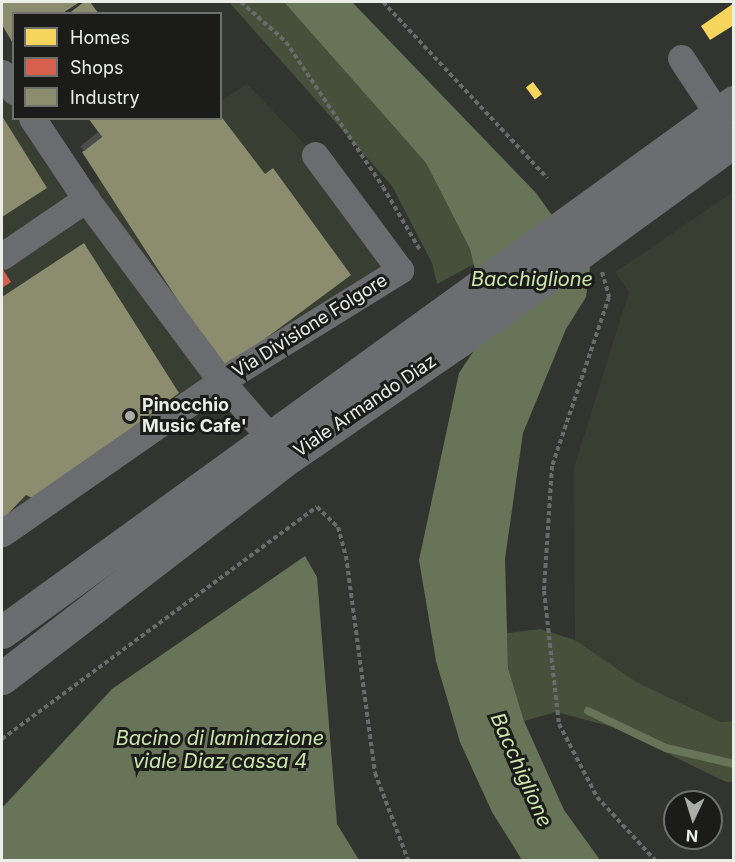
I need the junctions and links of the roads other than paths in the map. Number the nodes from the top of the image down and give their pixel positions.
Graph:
1 (681, 58) dead end
2 (2, 73) edge
3 (12, 88) edge
4 (728, 119) edge
5 (33, 120) edge
6 (315, 155) dead end
7 (86, 199) junction
8 (582, 246) junction
9 (2, 256) edge
10 (221, 381) junction
11 (269, 436) junction
12 (2, 533) edge
13 (2, 632) edge
14 (2, 678) edge

1 - 4 street
2 - 3 street
4 - 8 main road, Viale Armando Diaz
5 - 7 street, Via Divisione Folgore
6 - 10 street, Via Divisione Folgore
7 - 9 street
7 - 10 street, Via Divisione Folgore
8 - 11 main road, Viale Armando Diaz
8 - 14 main road, Viale Armando Diaz
10 - 11 street, Via Divisione Folgore
10 - 12 street, Via Divisione Folgore
11 - 13 main road, Viale Armando Diaz

